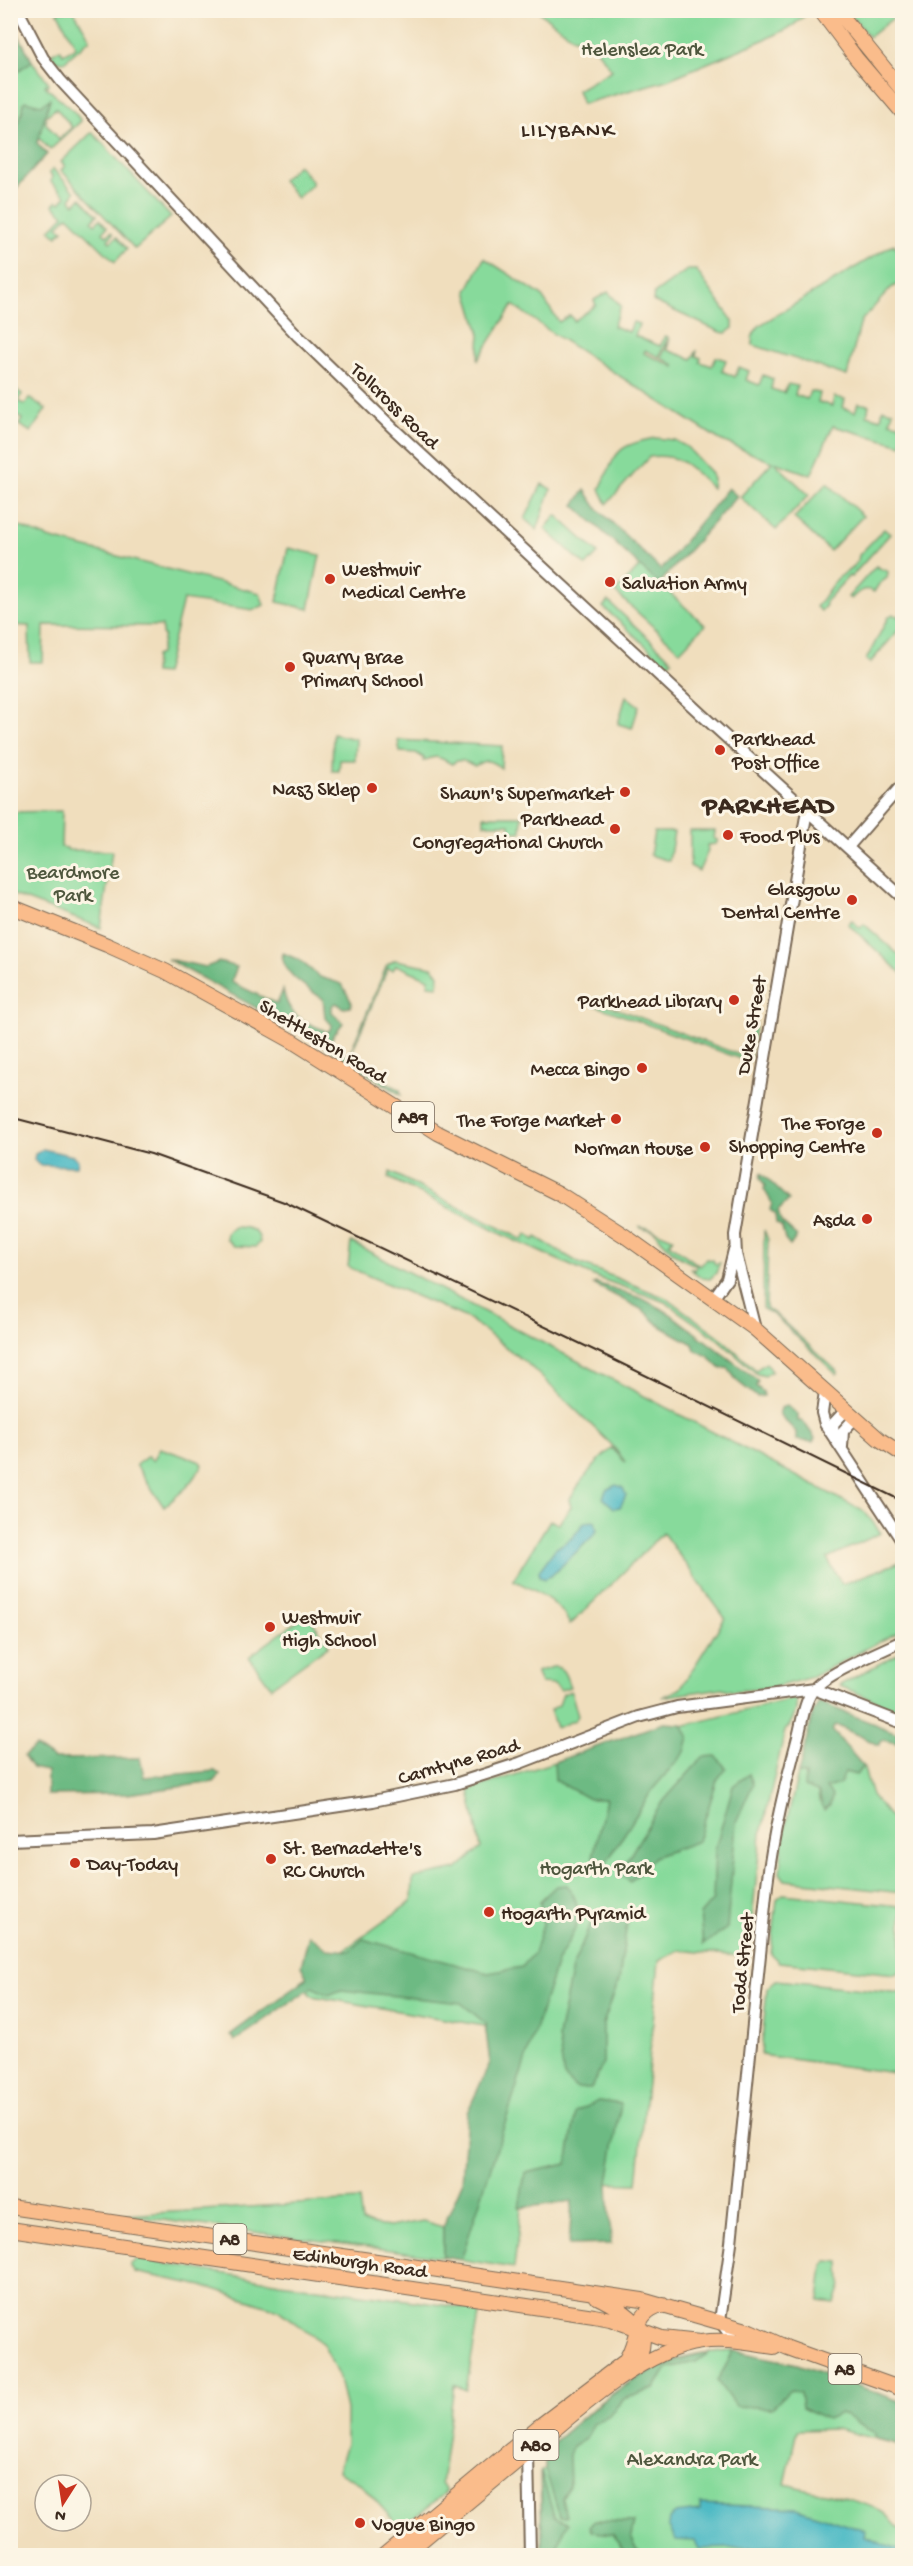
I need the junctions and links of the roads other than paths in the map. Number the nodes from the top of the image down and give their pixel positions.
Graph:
1 (18, 10) edge
2 (820, 10) edge
3 (837, 10) edge
4 (903, 90) edge
5 (903, 112) edge
6 (903, 785) edge
7 (807, 810) junction
8 (848, 846) junction
9 (903, 897) edge
10 (10, 906) edge
11 (735, 1247) junction
12 (713, 1299) junction
13 (755, 1329) junction
14 (825, 1392) junction
15 (851, 1414) junction
16 (834, 1436) junction
17 (842, 1448) junction
18 (903, 1454) edge
19 (903, 1541) edge
20 (903, 1641) edge
21 (814, 1689) junction
22 (903, 1723) edge
23 (10, 1840) edge
24 (10, 2207) edge
25 (10, 2229) edge
26 (583, 2290) junction
27 (663, 2305) junction
28 (720, 2321) junction
29 (638, 2328) junction
30 (700, 2342) junction
31 (735, 2342) junction
32 (788, 2348) junction
33 (630, 2370) junction
34 (903, 2389) edge
35 (524, 2447) junction
36 (383, 2556) edge
37 (403, 2556) edge
38 (530, 2556) edge

1 - 7 street, Tollcross Road
2 - 5 main road
3 - 4 main road
6 - 8 street
7 - 8 street, Tollcross Road
7 - 11 street, Duke Street
8 - 9 street, Tollcross Road
10 - 12 main road, Shettleston Road / A89
11 - 12 street, Duke Street
11 - 13 street, Duke Street
12 - 13 main road, Shettleston Road / A89
13 - 14 main road, A89
14 - 15 main road, A89
14 - 16 street
15 - 16 street
15 - 17 street
15 - 18 main road, A89
16 - 17 street
17 - 19 street
20 - 21 street
21 - 22 street, Carntyne Road
21 - 23 street, Carntyne Road
21 - 28 street, Todd Street
24 - 26 main road, Edinburgh Road / A8
25 - 29 main road, Edinburgh Road / A8
26 - 27 main road, Edinburgh Road / A8
26 - 29 main road
27 - 28 main road, A8
27 - 29 main road
28 - 30 main road
28 - 31 street
28 - 32 main road, A8
29 - 30 main road, Edinburgh Road / A8
29 - 33 main road, A80
29 - 35 main road, A80
30 - 31 main road, A8
30 - 33 main road, A80
31 - 32 main road, A8
32 - 34 main road, A8
33 - 35 main road, A80
35 - 36 main road, A80
35 - 37 main road, A80
35 - 38 street

